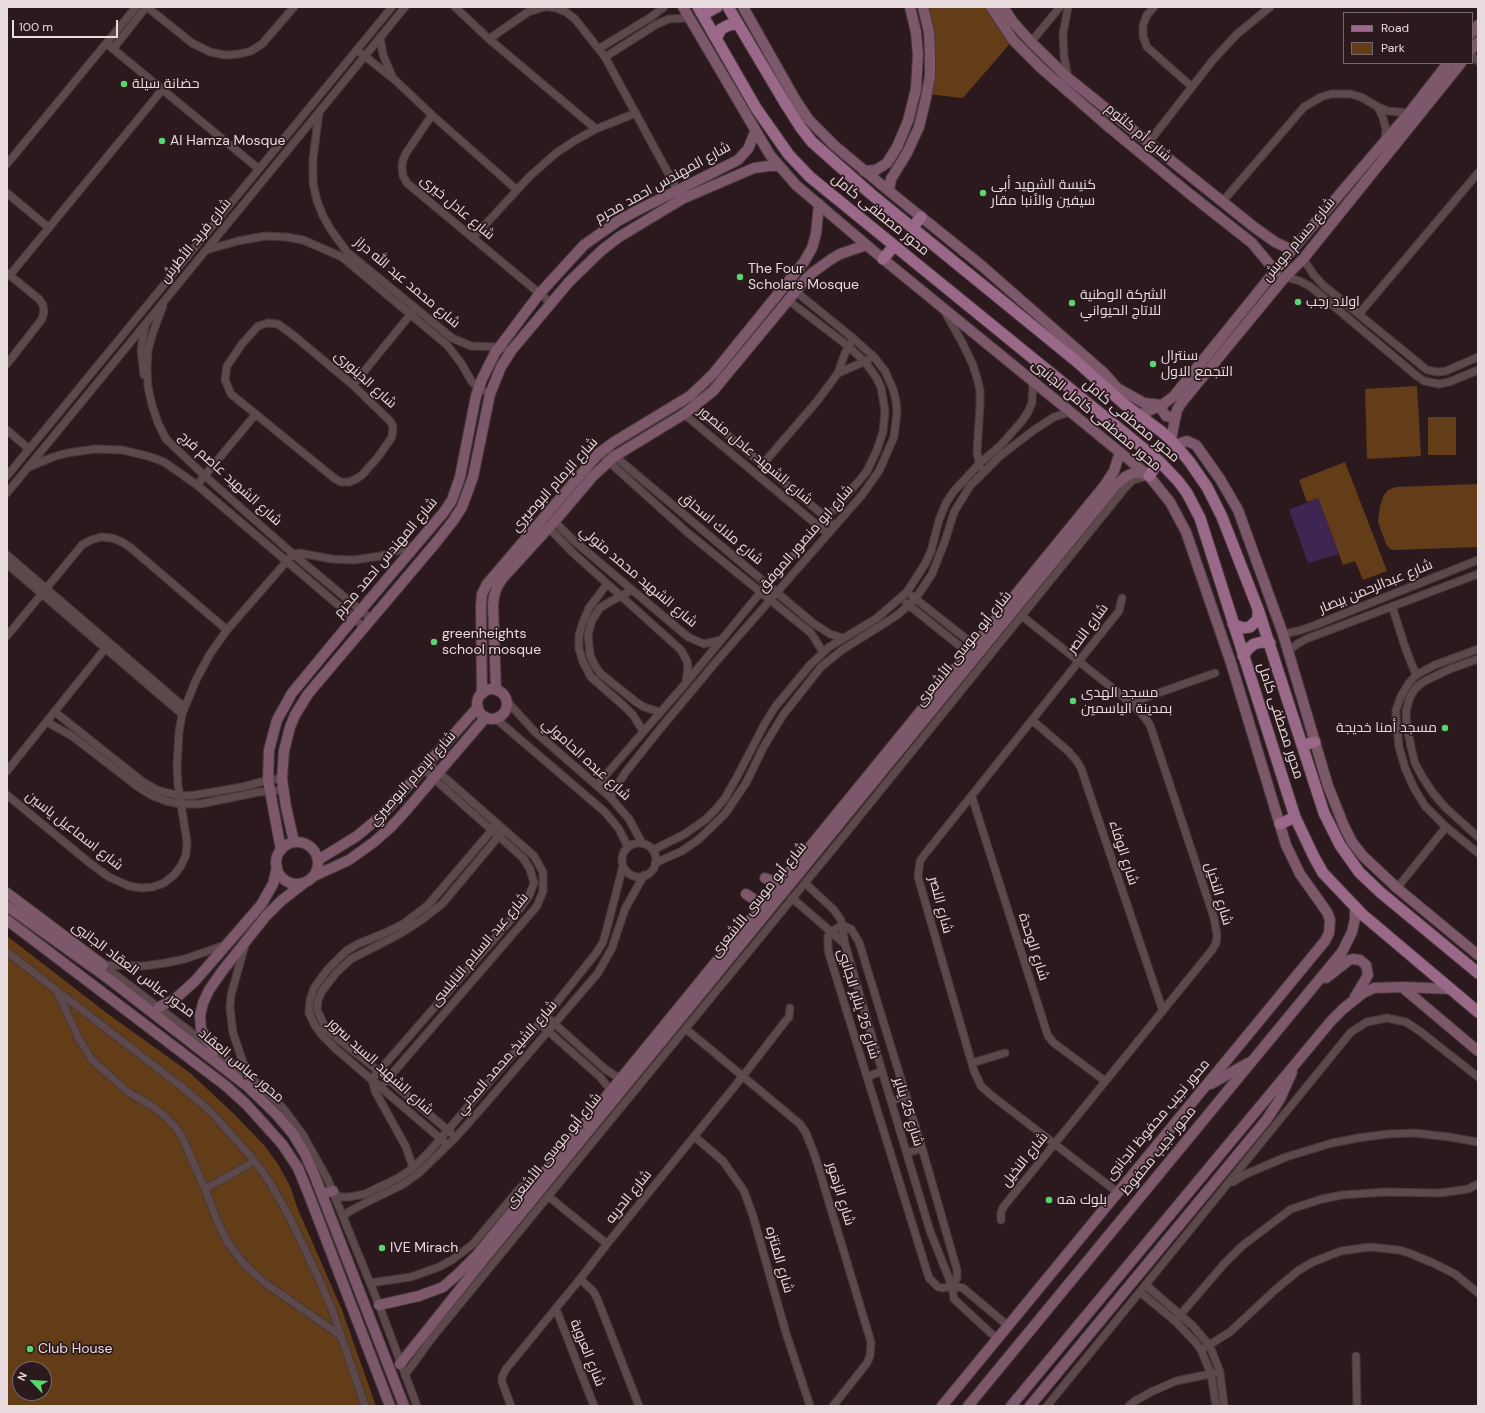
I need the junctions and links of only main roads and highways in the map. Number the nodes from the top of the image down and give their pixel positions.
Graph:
1 (717, 7) edge
2 (728, 7) edge
3 (699, 8) edge
4 (738, 24) junction
5 (717, 37) junction
6 (921, 217) road end
7 (912, 228) junction
8 (894, 246) junction
9 (883, 259) road end
10 (1158, 461) junction
11 (1149, 476) road end
12 (1258, 609) junction
13 (1233, 624) junction
14 (1270, 643) junction
15 (1243, 656) junction
16 (1315, 742) road end
17 (1303, 745) junction
18 (1295, 817) junction
19 (1280, 824) road end
20 (1478, 973) edge
21 (1478, 1012) edge

1 - 3 main road
2 - 4 main road, محور مصطفى كامل
3 - 5 main road, محور مصطفى كامل
4 - 5 main road
4 - 7 main road, محور مصطفى كامل
5 - 8 main road, محور مصطفى كامل
6 - 7 main road
7 - 12 main road, محور مصطفى كامل
8 - 9 main road
8 - 10 main road, محور مصطفى كامل
10 - 11 main road
10 - 13 main road, محور مصطفى كامل
12 - 13 main road
12 - 14 main road, محور مصطفى كامل
13 - 15 main road, محور مصطفى كامل
14 - 15 main road
14 - 17 main road, محور مصطفى كامل
15 - 18 main road, محور مصطفى كامل
16 - 17 main road
17 - 20 main road, محور مصطفى كامل
18 - 19 main road
18 - 21 main road, محور مصطفى كامل

